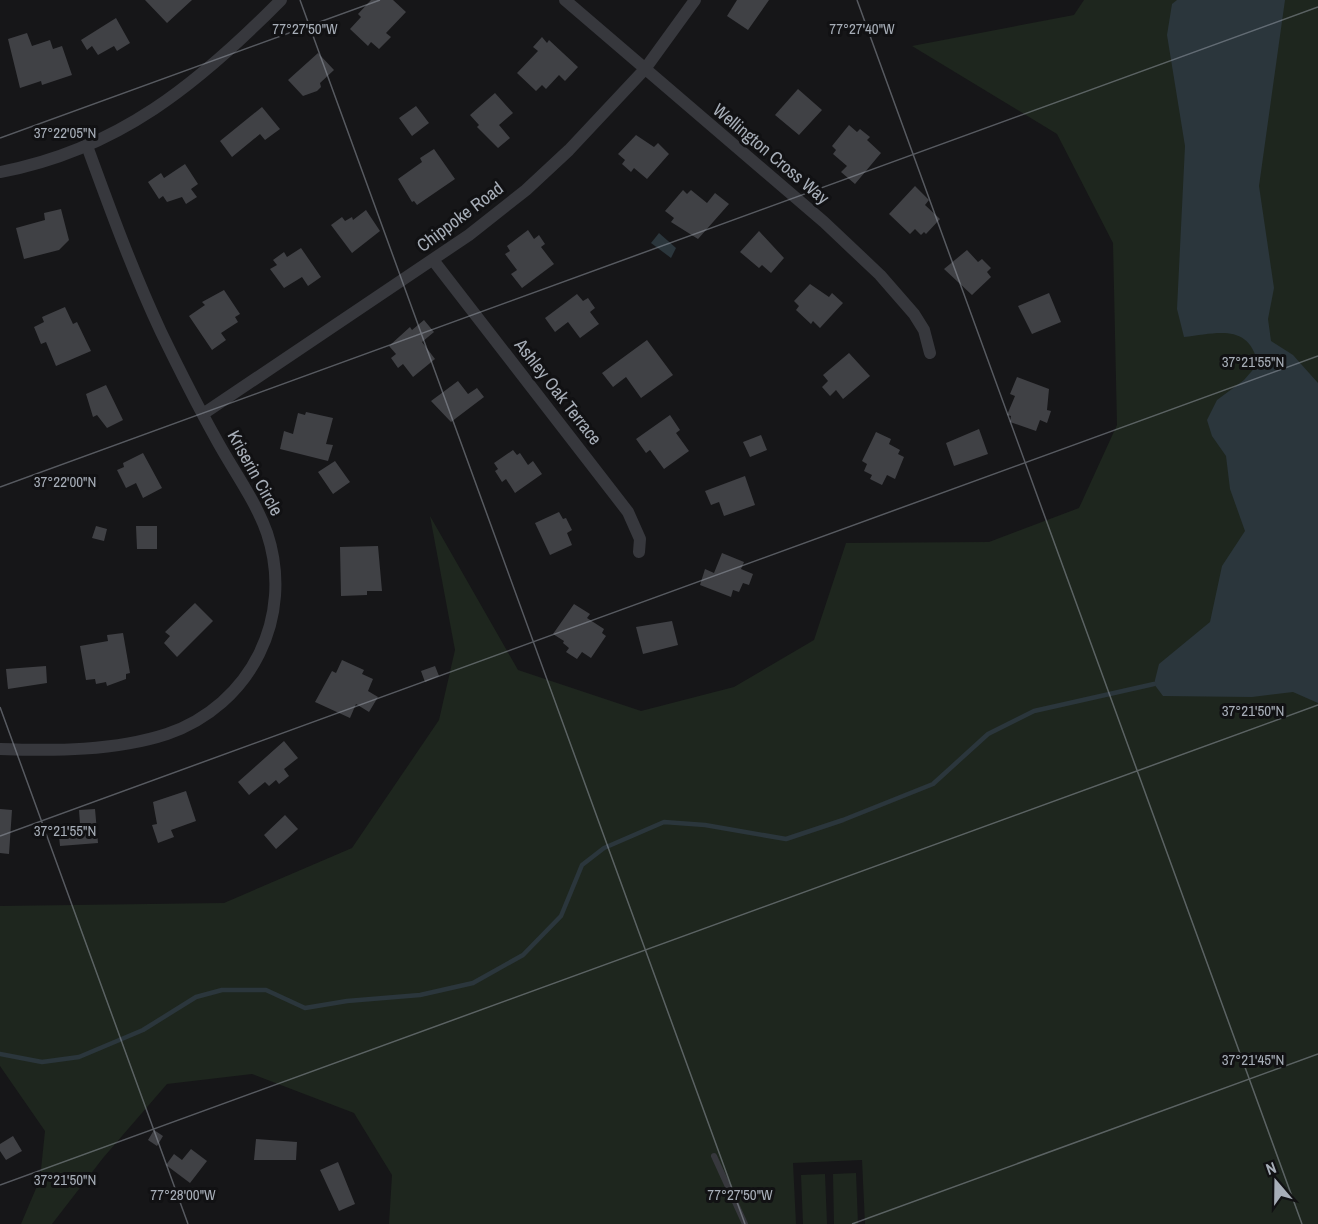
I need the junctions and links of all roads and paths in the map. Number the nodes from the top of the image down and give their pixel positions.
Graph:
1 (281, 0) edge
2 (565, 0) edge
3 (695, 0) edge
4 (645, 69) junction
5 (87, 146) junction
6 (0, 172) edge
7 (433, 260) junction
8 (930, 353) dead end
9 (203, 414) junction
10 (639, 552) dead end
11 (0, 749) edge
12 (714, 1156) dead end
13 (745, 1224) edge

1 - 5 street
2 - 4 street, Wellington Cross Way
3 - 4 street, Chippoke Road
4 - 7 street, Chippoke Road
4 - 8 street, Wellington Cross Way
5 - 6 street
5 - 9 street, Kriserin Circle
7 - 9 street, Chippoke Road
7 - 10 street, Ashley Oak Terrace
9 - 11 street, Kriserin Circle
12 - 13 lane

